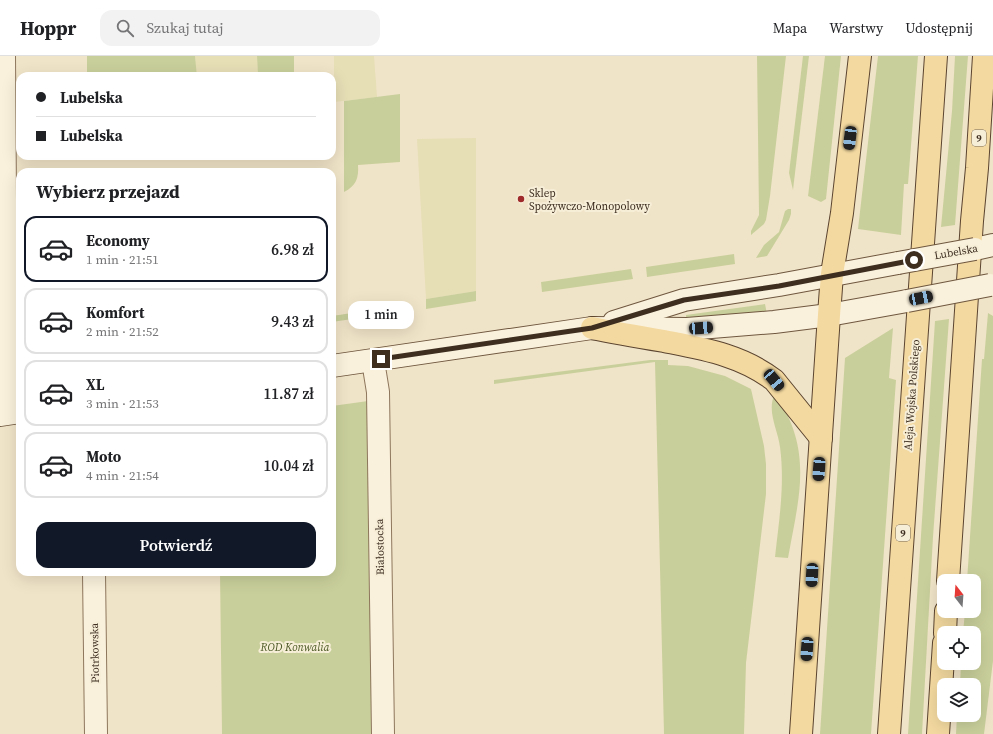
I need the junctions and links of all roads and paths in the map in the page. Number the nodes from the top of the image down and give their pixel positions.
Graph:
1 (4, 56) edge
2 (860, 56) edge
3 (936, 56) edge
4 (984, 56) edge
5 (993, 245) edge
6 (832, 274) junction
7 (992, 284) edge
8 (829, 316) junction
9 (592, 328) junction
10 (373, 360) junction
11 (336, 365) edge
12 (10, 413) edge
13 (821, 438) junction
14 (948, 574) edge
15 (94, 576) edge
16 (942, 670) edge
17 (96, 734) edge
18 (383, 734) edge
19 (801, 734) edge
20 (889, 734) edge
21 (938, 734) edge

1 - 12 main road
2 - 6 main road
3 - 20 main road, Aleja Wojska Polskiego / 9
4 - 14 main road, 9
5 - 6 main road, Lubelska, bridge
6 - 8 main road
6 - 9 main road, Lubelska
7 - 8 main road, Lubelska, bridge
8 - 9 main road, Lubelska
8 - 13 main road
9 - 10 main road, Lubelska
9 - 13 main road
10 - 11 main road, Lubelska
10 - 18 main road, Białostocka
13 - 19 main road
15 - 17 main road, Piotrkowska
16 - 21 main road

